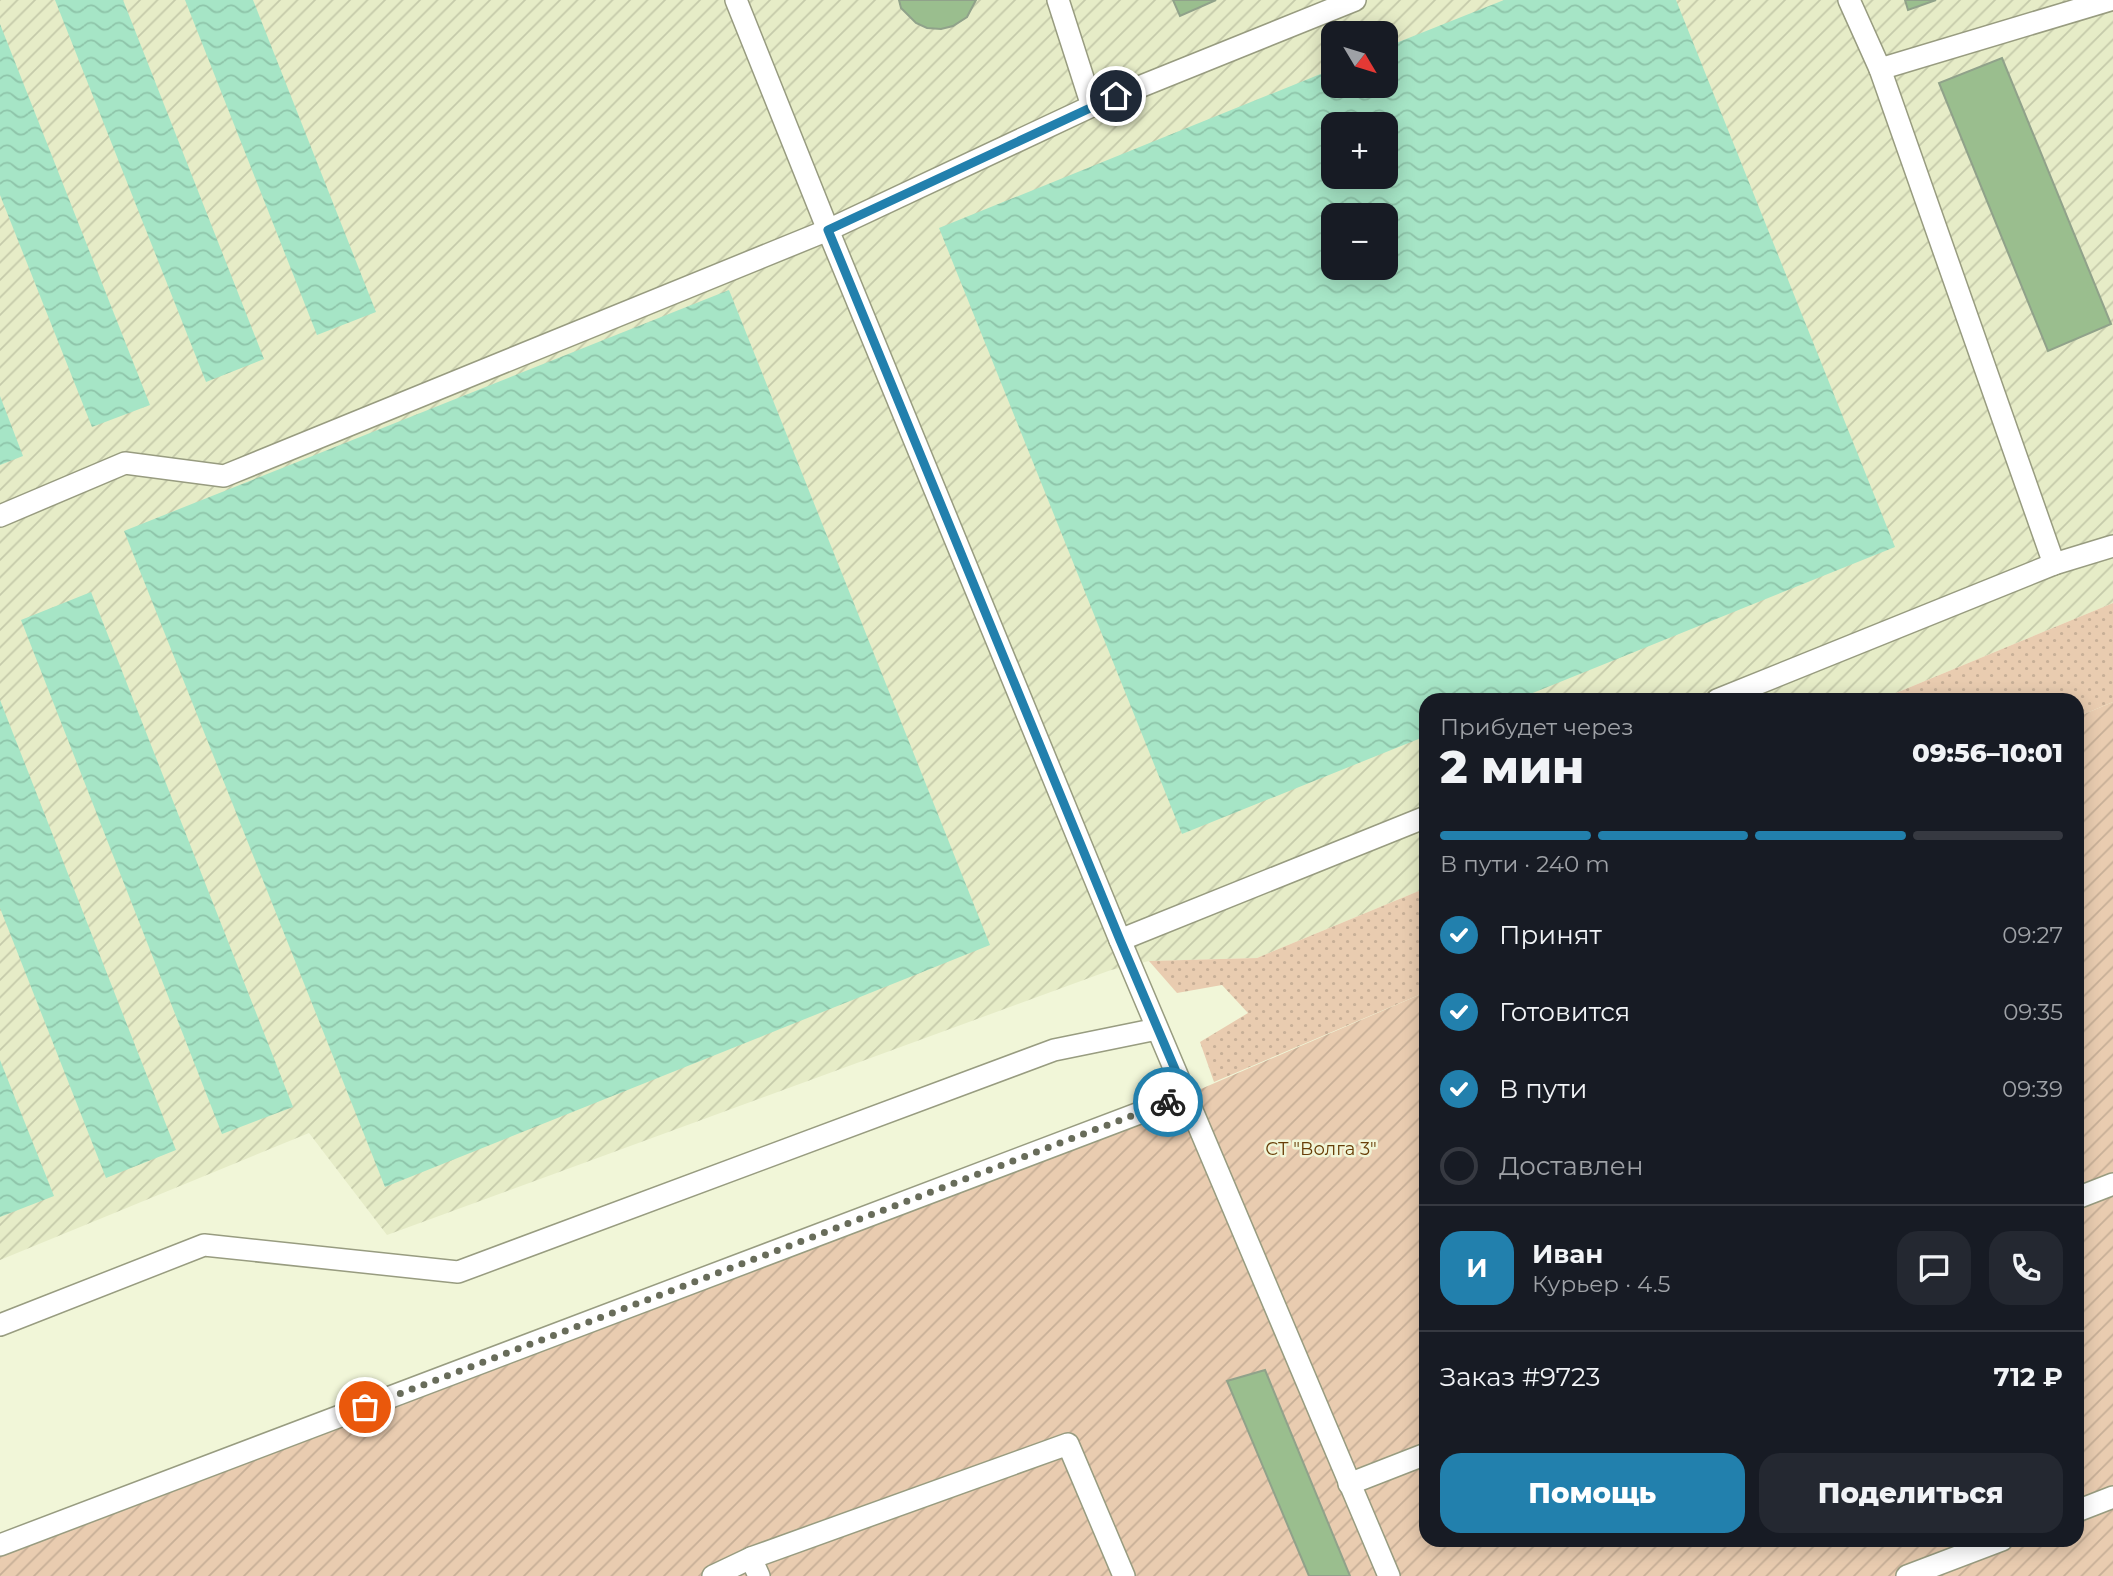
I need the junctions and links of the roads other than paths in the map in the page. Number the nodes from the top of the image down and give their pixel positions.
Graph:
1 (736, 0) edge
2 (1058, 0) edge
3 (1355, 0) edge
4 (1849, 0) edge
5 (2110, 0) edge
6 (1880, 69) junction
7 (1092, 106) junction
8 (828, 230) junction
9 (0, 516) edge
10 (2113, 546) edge
11 (2054, 564) junction
12 (1734, 693) edge
13 (1419, 820) edge
14 (1120, 940) junction
15 (1157, 1029) junction
16 (1186, 1095) junction
17 (2113, 1184) edge
18 (2084, 1195) edge
19 (0, 1325) edge
20 (1419, 1457) edge
21 (1349, 1484) junction
22 (2113, 1497) edge
23 (2084, 1508) edge
24 (0, 1545) edge
25 (1984, 1547) edge
26 (755, 1567) edge
27 (713, 1576) edge
28 (1124, 1576) edge
29 (1389, 1576) edge
30 (1907, 1576) edge

1 - 8 lane
2 - 7 lane
3 - 7 lane
4 - 6 lane
5 - 6 lane
6 - 11 lane
7 - 8 lane
8 - 9 lane
8 - 14 lane
10 - 11 lane
11 - 12 lane
13 - 14 lane
14 - 15 lane
15 - 16 lane
15 - 19 lane
16 - 21 lane
16 - 24 lane
17 - 18 lane
20 - 21 lane
21 - 29 lane
22 - 23 lane
25 - 30 lane
26 - 27 lane
26 - 28 lane

